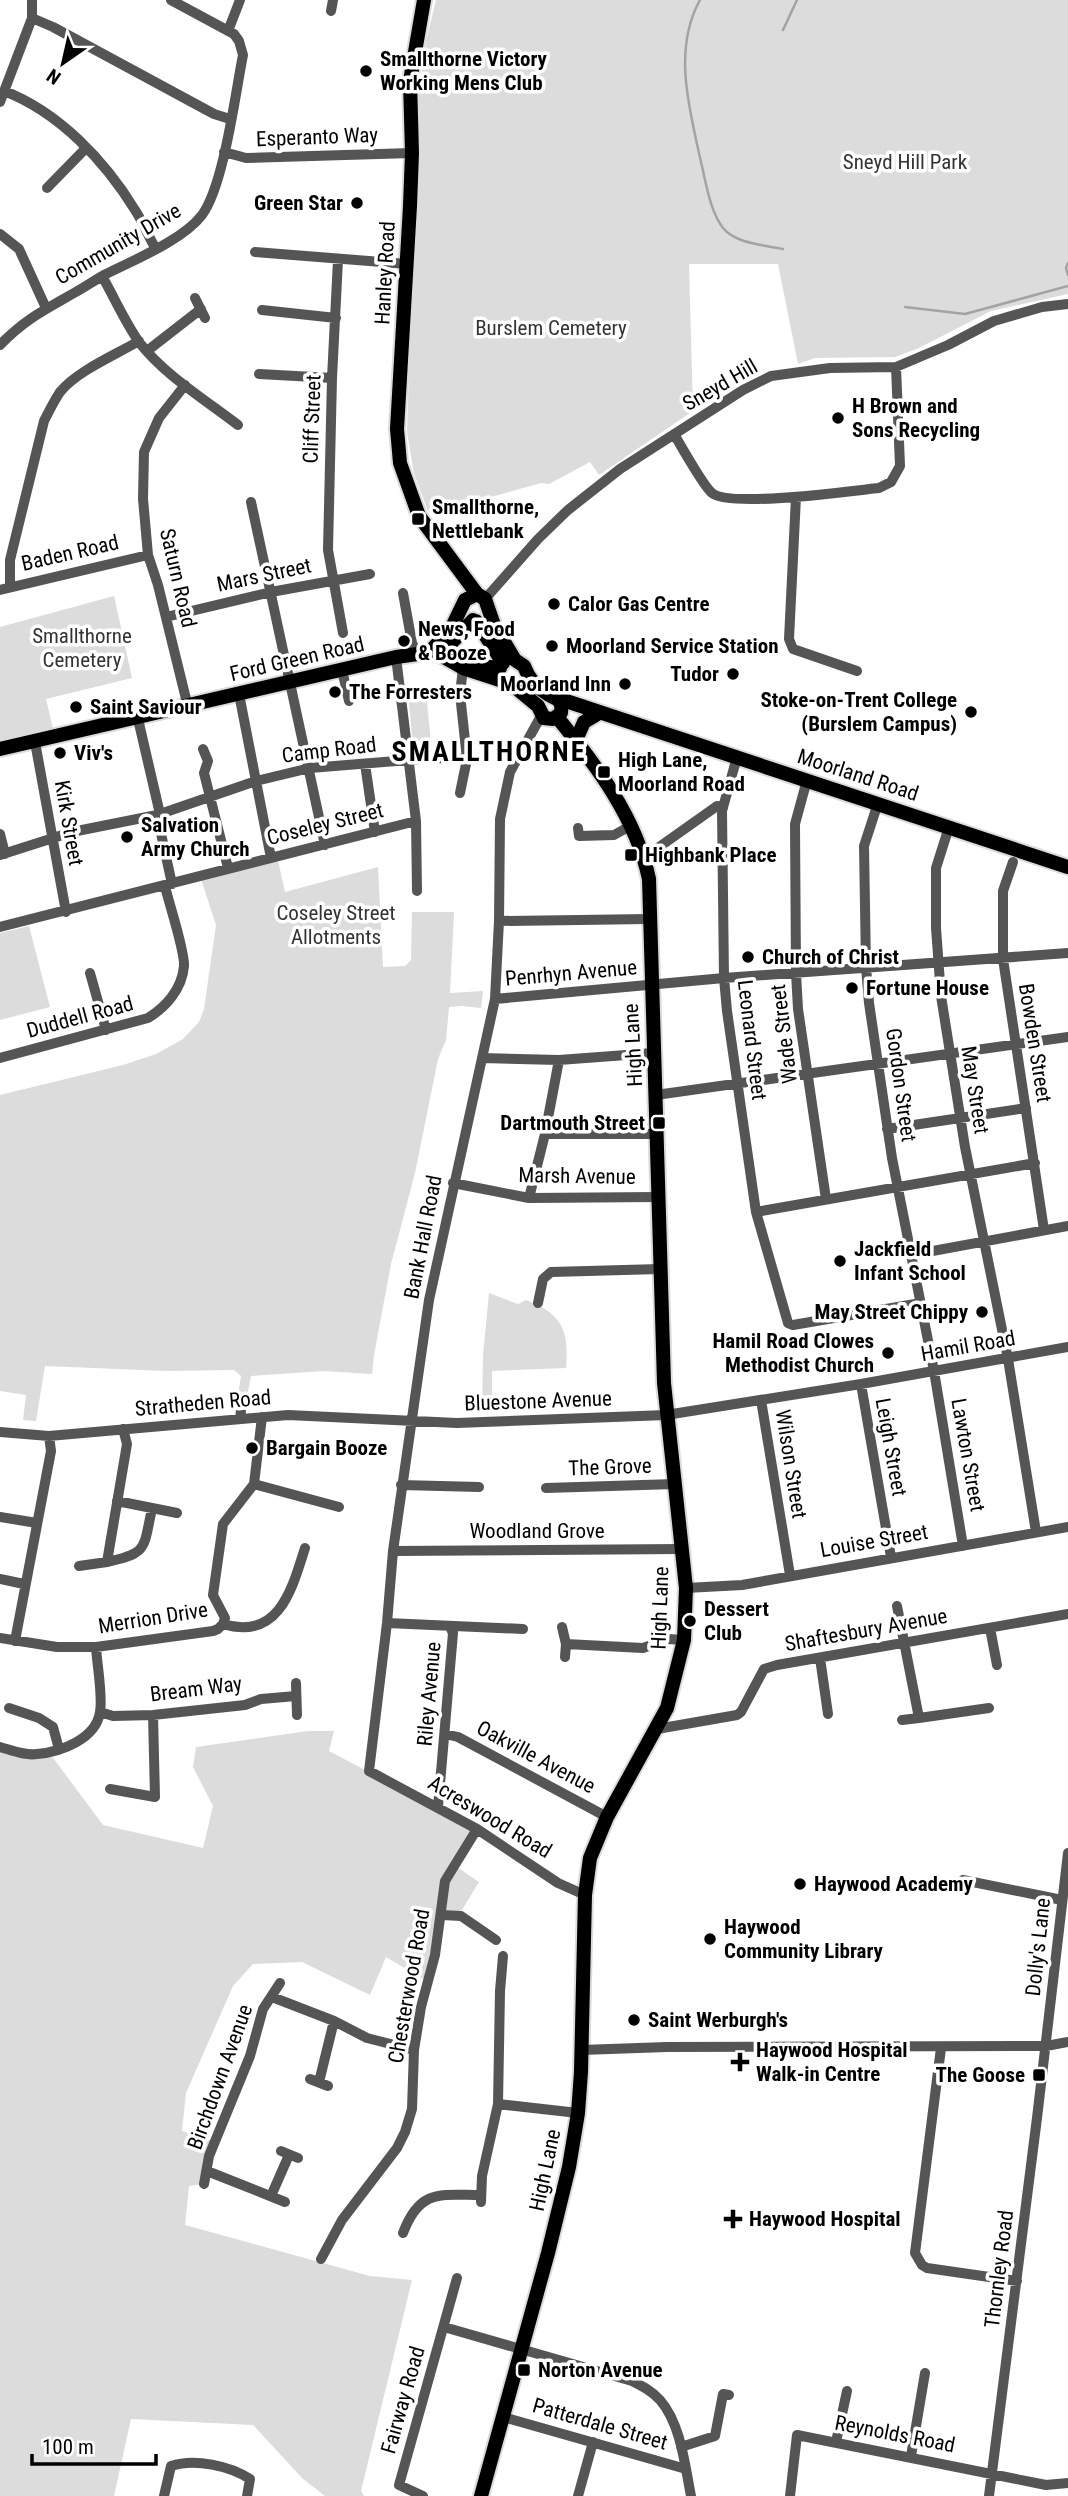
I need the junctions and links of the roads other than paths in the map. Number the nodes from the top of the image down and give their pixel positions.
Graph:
1 (32, 0) edge
2 (171, 0) edge
3 (240, 0) edge
4 (424, 0) edge
5 (32, 18) junction
6 (228, 31) junction
7 (2, 96) edge
8 (230, 119) junction
9 (86, 148) junction
10 (224, 152) junction
11 (411, 153) junction
12 (47, 188) dead end
13 (0, 234) edge
14 (156, 249) junction
15 (255, 252) dead end
16 (338, 260) junction
17 (407, 264) junction
18 (102, 276) junction
19 (195, 298) dead end
20 (1068, 304) edge
21 (46, 308) junction
22 (262, 310) dead end
23 (336, 318) junction
24 (139, 341) junction
25 (0, 345) edge
26 (147, 351) junction
27 (896, 367) junction
28 (260, 374) dead end
29 (332, 378) junction
30 (186, 385) junction
31 (238, 425) dead end
32 (674, 434) junction
33 (796, 497) junction
34 (251, 502) dead end
35 (148, 555) junction
36 (370, 574) dead end
37 (333, 580) junction
38 (5, 588) edge
39 (271, 592) junction
40 (403, 593) dead end
41 (476, 602) junction
42 (166, 617) junction
43 (474, 621) junction
44 (343, 633) dead end
45 (429, 654) junction
46 (396, 657) junction
47 (463, 668) junction
48 (505, 668) junction
49 (342, 670) junction
50 (857, 671) dead end
51 (526, 674) junction
52 (290, 682) junction
53 (515, 687) junction
54 (239, 694) junction
55 (350, 696) dead end
56 (546, 704) junction
57 (188, 707) junction
58 (597, 713) junction
59 (559, 715) junction
60 (138, 719) junction
61 (576, 740) junction
62 (34, 742) junction
63 (0, 749) edge
64 (203, 749) dead end
65 (737, 757) junction
66 (467, 759) junction
67 (409, 760) junction
68 (365, 764) junction
69 (310, 768) junction
70 (807, 780) junction
71 (256, 781) junction
72 (460, 793) dead end
73 (210, 797) junction
74 (878, 803) junction
75 (723, 808) junction
76 (159, 815) junction
77 (416, 821) junction
78 (632, 825) junction
79 (949, 827) junction
80 (578, 828) dead end
81 (375, 832) junction
82 (0, 834) edge
83 (51, 837) junction
84 (325, 845) junction
85 (2, 855) edge
86 (645, 857) junction
87 (271, 858) junction
88 (1013, 862) dead end
89 (1068, 867) edge
90 (228, 868) junction
91 (169, 885) junction
92 (417, 891) dead end
93 (66, 912) junction
94 (649, 919) junction
95 (499, 921) junction
96 (0, 927) edge
97 (1068, 953) edge
98 (1003, 959) junction
99 (938, 962) junction
100 (866, 967) junction
101 (796, 973) junction
102 (90, 974) dead end
103 (724, 978) junction
104 (652, 985) junction
105 (495, 999) junction
106 (106, 1030) junction
107 (1068, 1037) edge
108 (1016, 1045) junction
109 (653, 1053) junction
110 (950, 1054) junction
111 (0, 1058) edge
112 (482, 1058) junction
113 (559, 1060) junction
114 (878, 1064) junction
115 (807, 1075) junction
116 (737, 1083) junction
117 (656, 1095) junction
118 (1026, 1108) junction
119 (960, 1119) junction
120 (887, 1129) junction
121 (545, 1133) junction
122 (657, 1134) junction
123 (1035, 1163) junction
124 (970, 1173) junction
125 (453, 1183) junction
126 (898, 1187) junction
127 (659, 1197) junction
128 (529, 1198) junction
129 (826, 1199) junction
130 (756, 1212) junction
131 (1068, 1226) edge
132 (1044, 1230) junction
133 (983, 1241) junction
134 (911, 1255) junction
135 (660, 1269) junction
136 (538, 1303) dead end
137 (921, 1303) junction
138 (1068, 1347) edge
139 (1008, 1359) junction
140 (934, 1371) junction
141 (861, 1384) junction
142 (761, 1400) junction
143 (242, 1401) dead end
144 (666, 1415) junction
145 (262, 1417) junction
146 (240, 1419) junction
147 (410, 1421) junction
148 (123, 1429) junction
149 (0, 1432) edge
150 (50, 1436) junction
151 (254, 1484) junction
152 (675, 1484) junction
153 (401, 1485) junction
154 (479, 1487) dead end
155 (546, 1488) dead end
156 (117, 1501) junction
157 (338, 1507) dead end
158 (152, 1509) junction
159 (177, 1513) dead end
160 (0, 1517) edge
161 (37, 1523) junction
162 (1068, 1527) edge
163 (1036, 1532) junction
164 (963, 1546) junction
165 (305, 1548) dead end
166 (682, 1549) junction
167 (393, 1551) junction
168 (891, 1557) junction
169 (107, 1562) junction
170 (79, 1566) dead end
171 (790, 1575) junction
172 (0, 1579) edge
173 (24, 1584) junction
174 (686, 1588) junction
175 (897, 1606) dead end
176 (1068, 1614) edge
177 (387, 1623) junction
178 (223, 1624) junction
179 (450, 1627) junction
180 (562, 1627) dead end
181 (990, 1628) junction
182 (523, 1629) dead end
183 (0, 1638) edge
184 (684, 1640) junction
185 (15, 1641) junction
186 (906, 1642) junction
187 (566, 1644) junction
188 (96, 1647) junction
189 (565, 1657) dead end
190 (820, 1658) junction
191 (997, 1665) dead end
192 (296, 1683) dead end
193 (296, 1696) junction
194 (992, 1708) dead end
195 (9, 1709) dead end
196 (100, 1712) junction
197 (297, 1714) dead end
198 (828, 1714) dead end
199 (153, 1715) junction
200 (919, 1718) junction
201 (902, 1720) dead end
202 (657, 1729) junction
203 (445, 1734) junction
204 (0, 1747) edge
205 (59, 1749) junction
206 (374, 1774) joint
207 (110, 1789) dead end
208 (439, 1807) junction
209 (607, 1817) junction
210 (477, 1829) junction
211 (1068, 1853) edge
212 (963, 1880) dead end
213 (585, 1895) junction
214 (1064, 1905) edge
215 (442, 1915) junction
216 (490, 1940) dead end
217 (503, 1956) dead end
218 (280, 1983) dead end
219 (271, 1997) junction
220 (334, 2021) junction
221 (1068, 2042) edge
222 (1046, 2046) junction
223 (941, 2048) junction
224 (414, 2050) junction
225 (581, 2050) junction
226 (319, 2082) dead end
227 (498, 2104) junction
228 (578, 2113) junction
229 (289, 2155) dead end
230 (207, 2171) junction
231 (204, 2184) dead end
232 (271, 2196) junction
233 (285, 2202) dead end
234 (415, 2238) dead end
235 (321, 2259) dead end
236 (457, 2278) dead end
237 (1017, 2281) junction
238 (444, 2327) junction
239 (521, 2349) junction
240 (925, 2372) dead end
241 (848, 2390) dead end
242 (729, 2395) dead end
243 (503, 2417) junction
244 (593, 2442) junction
245 (836, 2442) junction
246 (681, 2447) junction
247 (911, 2456) junction
248 (686, 2469) junction
249 (992, 2473) junction
250 (1068, 2483) edge
251 (164, 2496) edge
252 (247, 2496) edge
253 (423, 2496) edge
254 (481, 2496) edge
255 (578, 2496) edge
256 (691, 2496) edge
257 (790, 2496) edge
258 (989, 2496) edge

1 - 5 street
2 - 6 street
3 - 6 street
4 - 11 main road, Hanley Road
5 - 7 street
5 - 8 street
6 - 8 street, Community Drive
7 - 9 street
8 - 10 street, Community Drive
9 - 12 street
9 - 14 street
10 - 11 street, Esperanto Way
10 - 14 street, Community Drive
11 - 17 main road, Hanley Road
13 - 21 street
14 - 18 street, Community Drive
15 - 16 street
16 - 17 street
16 - 23 street, Cliff Street
17 - 41 main road, Hanley Road
18 - 21 street, Community Drive
18 - 24 street
19 - 26 street
20 - 27 street, Sneyd Hill
21 - 25 street, Community Drive
22 - 23 street
23 - 29 street, Cliff Street
24 - 26 street
24 - 38 street
26 - 30 street
27 - 32 street, Sneyd Hill
27 - 33 street
28 - 29 street
29 - 37 street, Cliff Street
30 - 31 street
30 - 35 street, Saturn Road
32 - 33 street
32 - 41 street, Sneyd Hill
33 - 50 street
34 - 39 street
35 - 38 street, Baden Road
35 - 42 street, Saturn Road
36 - 37 street, Mars Street
37 - 39 street, Mars Street
37 - 44 street, Cliff Street
39 - 42 street, Mars Street
39 - 52 street
40 - 45 street
41 - 43 main road
41 - 45 main road
41 - 48 main road, Hanley Road
42 - 57 street, Saturn Road
43 - 45 main road
43 - 48 main road
45 - 46 main road, Ford Green Road
45 - 47 main road
45 - 48 main road
46 - 49 main road, Ford Green Road
46 - 67 street
47 - 48 main road
47 - 66 street
48 - 51 main road
48 - 53 main road
49 - 52 main road, Ford Green Road
49 - 55 street
51 - 53 main road
51 - 56 main road
52 - 54 main road, Ford Green Road
52 - 69 street
53 - 56 main road
54 - 57 main road, Ford Green Road
54 - 71 street
56 - 58 main road, Moorland Road
56 - 59 main road
56 - 95 street, Bank Hall Road
57 - 60 main road, Ford Green Road
58 - 59 main road, Moorland Road
58 - 61 main road
58 - 65 main road, Moorland Road
59 - 61 main road, High Lane
60 - 62 main road, Ford Green Road
60 - 76 street, Duddell Road
61 - 78 main road, High Lane
62 - 63 main road, Ford Green Road
62 - 83 street, Kirk Street
64 - 73 street
65 - 70 main road, Moorland Road
65 - 75 street, Leonard Street
66 - 67 street, Camp Road
66 - 72 street
67 - 68 street, Camp Road
67 - 77 street
68 - 69 street, Camp Road
68 - 81 street
69 - 71 street, Camp Road
69 - 84 street
70 - 74 main road, Moorland Road
70 - 101 street, Wade Street
71 - 73 street, Camp Road
71 - 87 street
73 - 76 street, Camp Road
73 - 90 street
74 - 79 main road, Moorland Road
74 - 100 street, Gordon Street
75 - 86 street
75 - 103 street, Leonard Street
76 - 83 street, Camp Road
76 - 91 street, Duddell Road
77 - 81 street, Coseley Street
77 - 92 street
78 - 80 street
78 - 86 main road, High Lane
79 - 89 main road, Moorland Road
79 - 99 street, May Street
81 - 84 street, Coseley Street
82 - 85 street
83 - 85 street, Camp Road
83 - 93 street, Kirk Street
84 - 87 street, Coseley Street
86 - 94 main road, High Lane
87 - 90 street, Coseley Street
88 - 98 street, Bowden Street
90 - 91 street, Coseley Street
91 - 93 street, Coseley Street
91 - 106 street, Duddell Road
93 - 96 street, Coseley Street
94 - 95 street
94 - 104 main road, High Lane
95 - 105 street, Bank Hall Road
97 - 98 street, Penrhyn Avenue
98 - 99 street, Penrhyn Avenue
98 - 108 street, Bowden Street
99 - 100 street, Penrhyn Avenue
99 - 110 street, May Street
100 - 101 street, Penrhyn Avenue
100 - 114 street, Gordon Street
101 - 103 street, Penrhyn Avenue
101 - 115 street, Wade Street
102 - 106 street
103 - 104 street, Penrhyn Avenue
103 - 116 street, Leonard Street
104 - 105 street, Penrhyn Avenue
104 - 109 main road, High Lane
105 - 112 street, Bank Hall Road
106 - 111 street, Duddell Road
107 - 108 street
108 - 110 street
108 - 118 street, Bowden Street
109 - 113 street
109 - 117 main road, High Lane
110 - 114 street
110 - 119 street, May Street
112 - 113 street
112 - 125 street, Bank Hall Road
113 - 121 street
114 - 115 street
114 - 120 street, Gordon Street
115 - 116 street
115 - 129 street, Wade Street
116 - 117 street
116 - 130 street, Leonard Street
117 - 122 main road, High Lane
118 - 119 street
118 - 123 street, Bowden Street
119 - 120 street
119 - 124 street, May Street
120 - 126 street, Gordon Street
121 - 122 street
121 - 128 street
122 - 127 main road, High Lane
123 - 124 street
123 - 132 street, Bowden Street
124 - 126 street
124 - 133 street, May Street
125 - 128 street, Marsh Avenue
125 - 147 street, Bank Hall Road
126 - 129 street
126 - 134 street, Gordon Street
127 - 128 street, Marsh Avenue
127 - 135 main road, High Lane
129 - 130 street
130 - 137 street, Leonard Street
131 - 132 street
132 - 133 street
133 - 134 street
133 - 139 street, May Street
134 - 137 street, Gordon Street
135 - 136 street
135 - 144 main road, High Lane
137 - 140 street, Gordon Street
138 - 139 street, Hamil Road
139 - 140 street, Hamil Road
139 - 163 street, May Street
140 - 141 street, Hamil Road
140 - 164 street, Lawton Street
141 - 142 street, Hamil Road
141 - 168 street, Leigh Street
142 - 144 street, Hamil Road
142 - 171 street, Wilson Street
143 - 146 street
144 - 147 street, Bluestone Avenue
144 - 152 main road, High Lane
145 - 146 street, Stratheden Road
145 - 147 street, Stratheden Road
145 - 151 street
146 - 148 street, Stratheden Road
147 - 153 street, Bank Hall Road
148 - 150 street, Stratheden Road
148 - 156 street
149 - 150 street, Stratheden Road
150 - 161 street
151 - 157 street
151 - 178 street
152 - 155 street, The Grove
152 - 166 main road, High Lane
153 - 154 street
153 - 167 street, Bank Hall Road
156 - 158 street
156 - 169 street
158 - 159 street
158 - 169 street
160 - 161 street
161 - 173 street
162 - 163 street, Louise Street
163 - 164 street, Louise Street
164 - 168 street, Louise Street
165 - 178 street, Merrion Drive
166 - 167 street, Woodland Grove
166 - 174 main road, High Lane
167 - 177 street, Bank Hall Road
168 - 171 street, Louise Street
169 - 170 street
171 - 174 street, Louise Street
172 - 173 street
173 - 185 street
174 - 184 main road, High Lane
175 - 186 street
176 - 181 street, Shaftesbury Avenue
177 - 179 street
177 - 206 street, Bank Hall Road
178 - 188 street, Merrion Drive
179 - 182 street
179 - 203 street, Riley Avenue
180 - 187 street
181 - 186 street, Shaftesbury Avenue
181 - 191 street
183 - 185 street, Merrion Drive
184 - 187 street
184 - 202 main road, High Lane
185 - 188 street, Merrion Drive
186 - 190 street, Shaftesbury Avenue
186 - 200 street
187 - 189 street
188 - 196 street
190 - 198 street
190 - 202 street, Shaftesbury Avenue
192 - 193 street
193 - 197 street
193 - 199 street, Bream Way
194 - 200 street
195 - 205 street
196 - 199 street, Bream Way
196 - 205 street
199 - 207 street
200 - 201 street
202 - 209 main road, High Lane
203 - 208 street, Riley Avenue
203 - 209 street, Oakville Avenue
204 - 205 street
206 - 208 street, Acreswood Road
208 - 210 street, Acreswood Road
209 - 213 main road, High Lane
210 - 213 street, Acreswood Road
210 - 215 street, Chesterwood Road
211 - 214 street, Dolly's Lane
212 - 214 street
213 - 225 main road, High Lane
214 - 222 street, Dolly's Lane
215 - 216 street
215 - 224 street, Chesterwood Road
217 - 227 street
218 - 219 street, Birchdown Avenue
219 - 220 street, Birchdown Avenue
219 - 230 street, Birchdown Avenue
220 - 224 street, Birchdown Avenue
220 - 226 street
221 - 222 street
222 - 223 street
222 - 237 street, Thornley Road
223 - 225 street
223 - 237 street
224 - 235 street, Chesterwood Road
225 - 228 main road, High Lane
227 - 228 street
227 - 234 street
228 - 239 main road, High Lane
229 - 232 street
230 - 231 street, Birchdown Avenue
230 - 232 street, Birchdown Avenue
232 - 233 street, Birchdown Avenue
236 - 238 street, Fairway Road
237 - 249 street, Thornley Road
238 - 239 street
238 - 253 street, Fairway Road
239 - 243 main road, High Lane
239 - 246 street
240 - 247 street
241 - 245 street
242 - 246 street
243 - 244 street, Patterdale Street
243 - 254 main road, High Lane
244 - 248 street, Patterdale Street
244 - 255 street
245 - 247 street, Reynolds Road
245 - 257 street, Reynolds Road
246 - 248 street
247 - 249 street, Reynolds Road
248 - 256 street
249 - 250 street, Reynolds Road
249 - 258 street, Thornley Road
251 - 252 street

